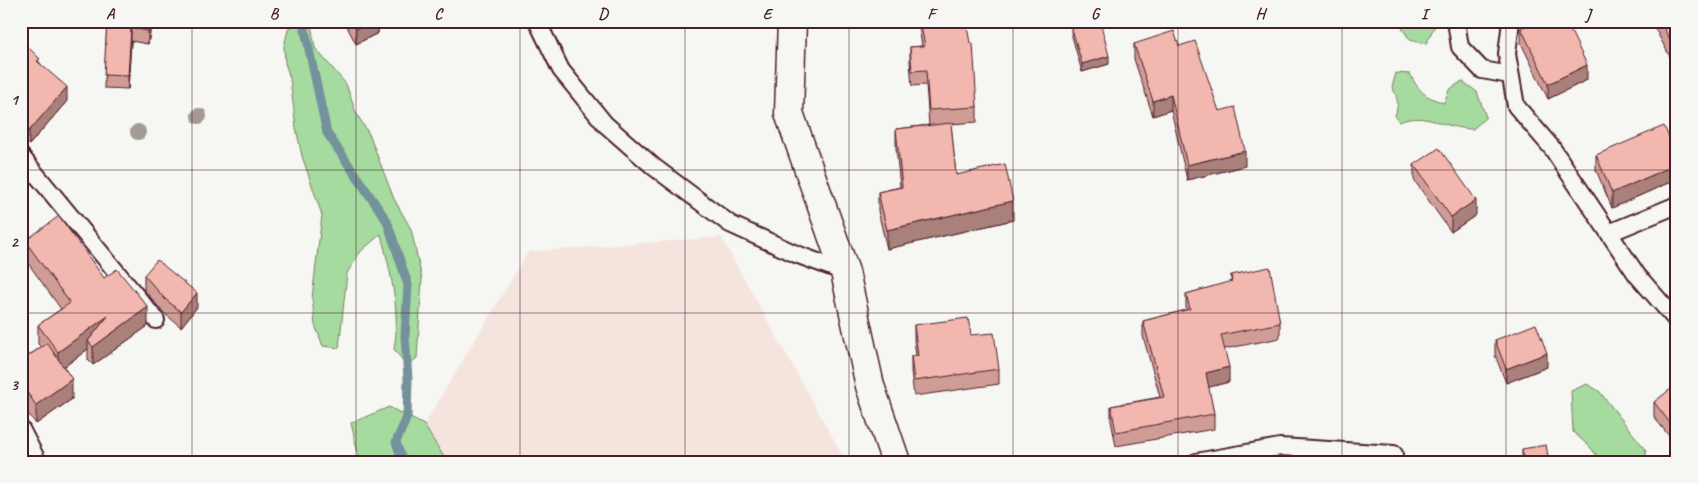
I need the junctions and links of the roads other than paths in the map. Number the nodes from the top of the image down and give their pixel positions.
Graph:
1 (537, 21) edge
2 (792, 21) edge
3 (1456, 21) edge
4 (1511, 21) edge
5 (1510, 75) junction
6 (21, 156) edge
7 (1677, 205) edge
8 (1609, 232) junction
9 (845, 272) junction
10 (156, 320) dead end
11 (1677, 321) edge
12 (21, 429) edge
13 (1394, 454) dead end
14 (38, 462) edge
15 (896, 462) edge
16 (1196, 462) edge

1 - 9 lane
2 - 9 street
3 - 5 lane
4 - 5 lane
5 - 8 lane
6 - 10 lane
7 - 8 lane
8 - 11 lane
9 - 15 street
12 - 14 lane
13 - 16 lane

